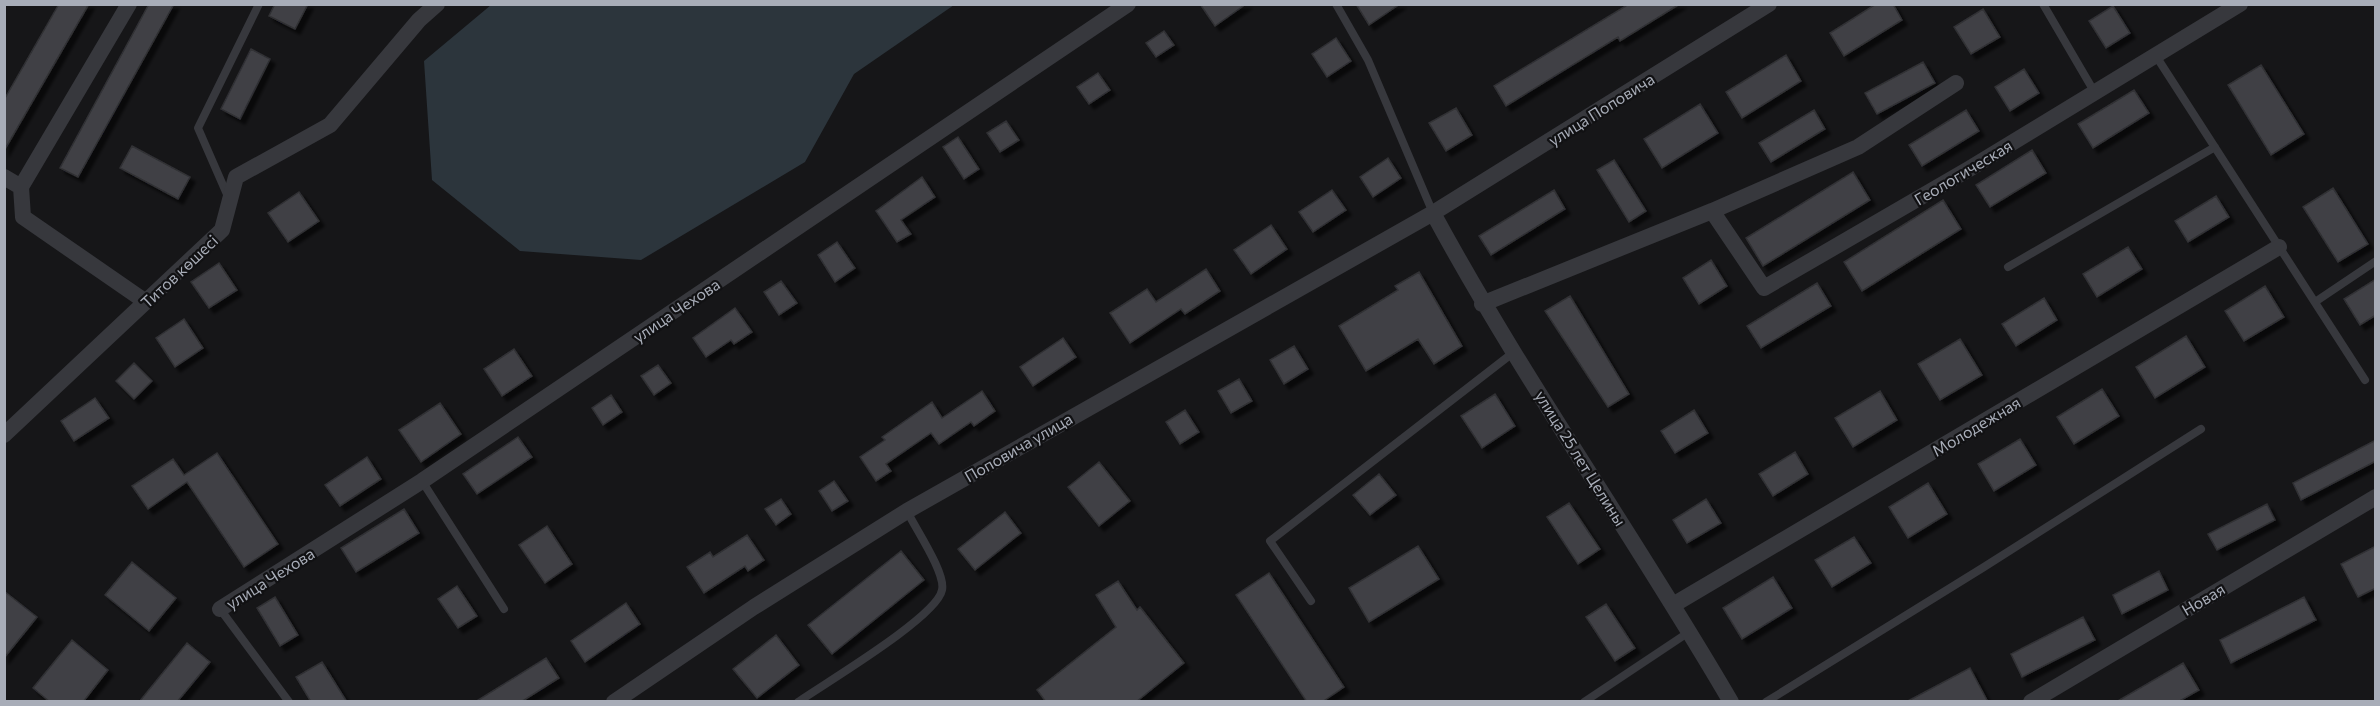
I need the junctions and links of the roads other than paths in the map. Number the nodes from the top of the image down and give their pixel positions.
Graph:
1 (129, 4) edge
2 (259, 4) edge
3 (437, 4) edge
4 (1128, 4) edge
5 (1336, 4) edge
6 (1769, 4) edge
7 (2043, 4) edge
8 (2240, 4) edge
9 (2156, 56) junction
10 (1956, 83) dead end
11 (2095, 93) junction
12 (2215, 147) junction
13 (4, 177) edge
14 (21, 187) junction
15 (230, 201) junction
16 (1712, 211) junction
17 (1433, 213) junction
18 (2279, 247) junction
19 (2376, 261) edge
20 (2008, 267) dead end
21 (146, 302) junction
22 (2315, 302) junction
23 (1482, 304) junction
24 (1514, 352) junction
25 (2366, 380) dead end
26 (2201, 429) dead end
27 (4, 435) edge
28 (422, 481) junction
29 (2376, 496) edge
30 (907, 511) junction
31 (1311, 601) dead end
32 (1673, 605) junction
33 (220, 609) joint
34 (504, 609) dead end
35 (1690, 632) junction
36 (289, 702) edge
37 (614, 702) edge
38 (798, 702) edge
39 (1584, 702) edge
40 (1731, 702) edge
41 (1766, 702) edge
42 (2031, 702) edge

1 - 14 street
2 - 15 lane
3 - 15 street, Титов көшесі
4 - 28 street, улица Чехова
5 - 17 lane
6 - 17 street, улица Поповича
7 - 11 lane
8 - 9 street, Геологическая
9 - 11 street, Геологическая
9 - 12 lane
10 - 16 street
11 - 16 street, Геологическая
12 - 18 lane
12 - 20 lane
13 - 14 street
14 - 21 street
15 - 21 street, Титов көшесі
16 - 23 street
17 - 23 street, улица 25 лет Целины
17 - 30 street, Поповича улица
18 - 22 lane
18 - 32 street, Молодежная
19 - 22 lane
21 - 27 street, Титов көшесі
22 - 25 lane
23 - 24 street, улица 25 лет Целины
24 - 31 lane
24 - 32 street, улица 25 лет Целины
26 - 41 lane
28 - 33 street, улица Чехова
28 - 34 lane
29 - 42 street, Новая
30 - 37 street, Поповича улица
30 - 38 lane
32 - 35 street, улица 25 лет Целины
33 - 36 lane
35 - 39 lane
35 - 40 street, улица 25 лет Целины

